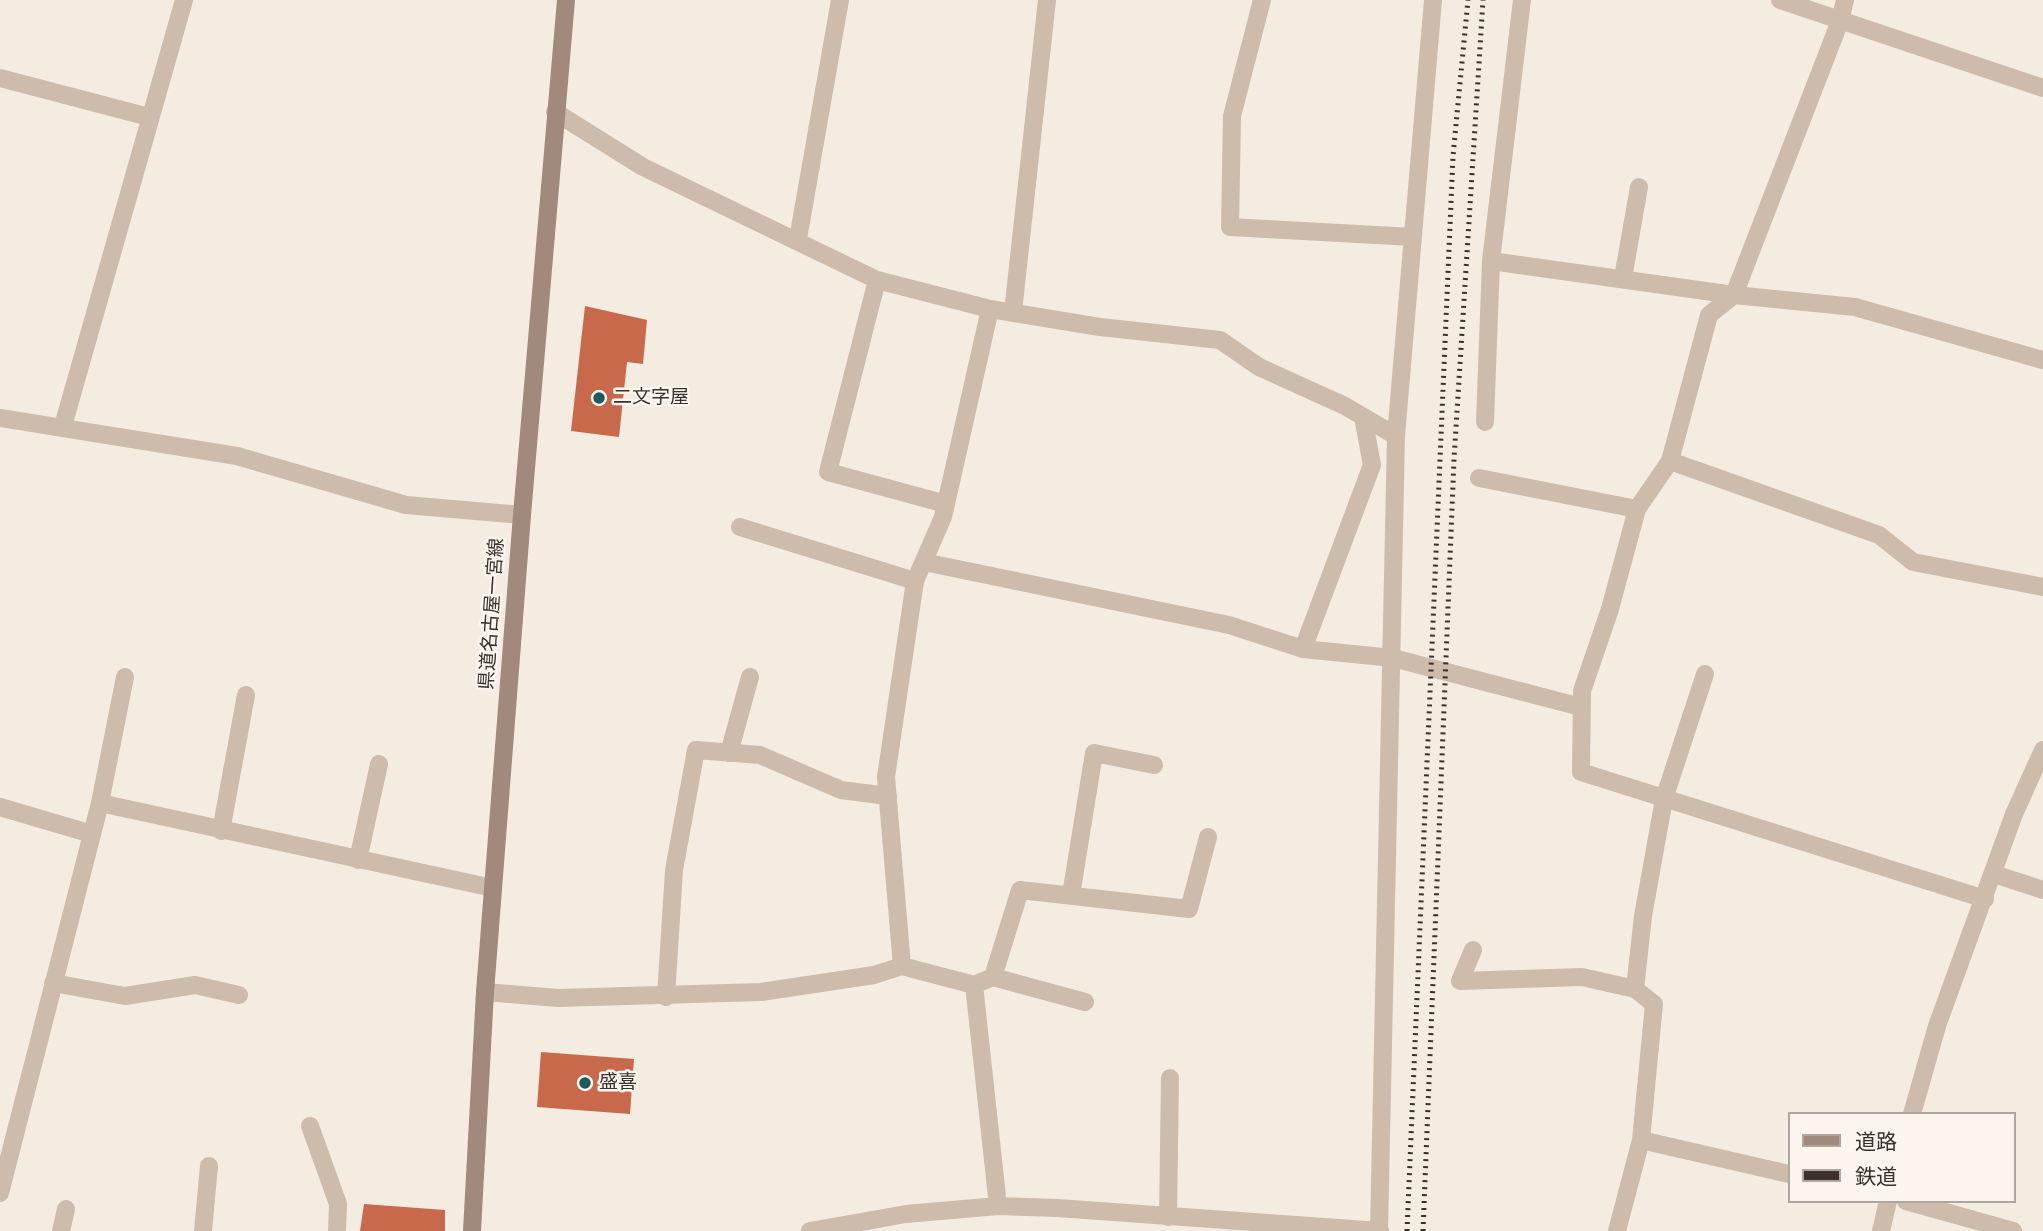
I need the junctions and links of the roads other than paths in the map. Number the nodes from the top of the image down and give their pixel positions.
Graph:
1 (184, 0) edge
2 (566, 0) edge
3 (840, 0) edge
4 (1046, 0) edge
5 (1262, 0) edge
6 (1433, 0) edge
7 (1522, 0) edge
8 (1780, 0) edge
9 (1845, 0) edge
10 (1840, 21) junction
11 (0, 78) edge
12 (2043, 88) edge
13 (555, 112) junction
14 (149, 117) junction
15 (1639, 187) dead end
16 (1413, 237) junction
17 (798, 239) junction
18 (1491, 261) junction
19 (1623, 278) junction
20 (877, 280) junction
21 (1734, 295) junction
22 (989, 309) junction
23 (1013, 312) junction
24 (2043, 360) edge
25 (1363, 417) junction
26 (0, 418) edge
27 (1485, 422) dead end
28 (63, 426) junction
29 (1396, 436) junction
30 (1670, 461) junction
31 (1479, 478) dead end
32 (946, 503) junction
33 (1637, 509) junction
34 (522, 515) junction
35 (740, 527) dead end
36 (924, 562) junction
37 (915, 581) junction
38 (2043, 587) edge
39 (1303, 649) junction
40 (1393, 658) junction
41 (1705, 674) dead end
42 (125, 677) dead end
43 (750, 677) dead end
44 (246, 695) dead end
45 (1581, 707) junction
46 (2043, 750) edge
47 (730, 753) junction
48 (379, 764) dead end
49 (1154, 765) dead end
50 (888, 796) junction
51 (1664, 799) junction
52 (100, 803) junction
53 (0, 807) edge
54 (221, 831) junction
55 (92, 834) junction
56 (1208, 837) dead end
57 (358, 860) junction
58 (1994, 874) junction
59 (493, 888) junction
60 (2043, 890) edge
61 (1070, 895) junction
62 (1985, 899) junction
63 (1473, 950) dead end
64 (902, 966) junction
65 (993, 976) junction
66 (54, 983) junction
67 (974, 985) junction
68 (1635, 989) junction
69 (485, 992) junction
70 (239, 995) dead end
71 (666, 996) junction
72 (1086, 1002) dead end
73 (1170, 1078) dead end
74 (1913, 1112) edge
75 (310, 1126) dead end
76 (1641, 1140) junction
77 (209, 1166) dead end
78 (1787, 1174) edge
79 (0, 1193) edge
80 (1888, 1203) edge
81 (1913, 1203) edge
82 (998, 1206) junction
83 (66, 1209) dead end
84 (1168, 1217) junction
85 (879, 1227) edge
86 (61, 1231) edge
87 (203, 1231) edge
88 (337, 1231) edge
89 (472, 1231) edge
90 (810, 1231) edge
91 (1379, 1231) edge
92 (1617, 1231) edge
93 (1881, 1231) edge
94 (2013, 1231) edge

1 - 14 street
2 - 13 main road, 県道名古屋一宮線
3 - 17 street
4 - 23 street
5 - 16 street
6 - 16 street
7 - 18 street
8 - 10 street
9 - 10 street
10 - 12 street
10 - 21 street
11 - 14 street
13 - 17 street
13 - 34 main road, 県道名古屋一宮線
14 - 28 street
15 - 19 street
16 - 29 street
17 - 20 street
18 - 19 street
18 - 27 street
19 - 21 street
20 - 22 street
20 - 32 street
21 - 24 street
21 - 30 street
22 - 23 street
22 - 32 street
23 - 25 street
25 - 29 street
25 - 39 street
26 - 28 street
28 - 34 street
29 - 40 street
30 - 33 street
30 - 38 street
31 - 33 street
32 - 36 street
33 - 45 street
34 - 59 main road, 県道名古屋一宮線
35 - 37 street
36 - 37 street
36 - 39 street
37 - 50 street
39 - 40 street
40 - 45 street
40 - 91 street
41 - 51 street
42 - 52 street
43 - 47 street
44 - 54 street
45 - 51 street
46 - 58 street
47 - 50 street
47 - 71 street
48 - 57 street
49 - 61 street
50 - 64 street
51 - 62 street
51 - 68 street
52 - 54 street
52 - 55 street
53 - 55 street
54 - 57 street
55 - 66 street
56 - 61 street
57 - 59 street
58 - 60 street
58 - 62 street
59 - 69 main road, 県道名古屋一宮線
61 - 65 street
62 - 74 street
63 - 68 street
64 - 67 street
64 - 71 street
65 - 67 street
65 - 72 street
66 - 70 street
66 - 79 street
67 - 82 street
68 - 76 street
69 - 71 street
69 - 89 main road, 県道名古屋一宮線
73 - 84 street
75 - 88 street
76 - 78 street
76 - 92 street
77 - 87 street
80 - 93 street
81 - 94 street
82 - 84 street
82 - 85 street
83 - 86 street
84 - 91 street
85 - 90 street

